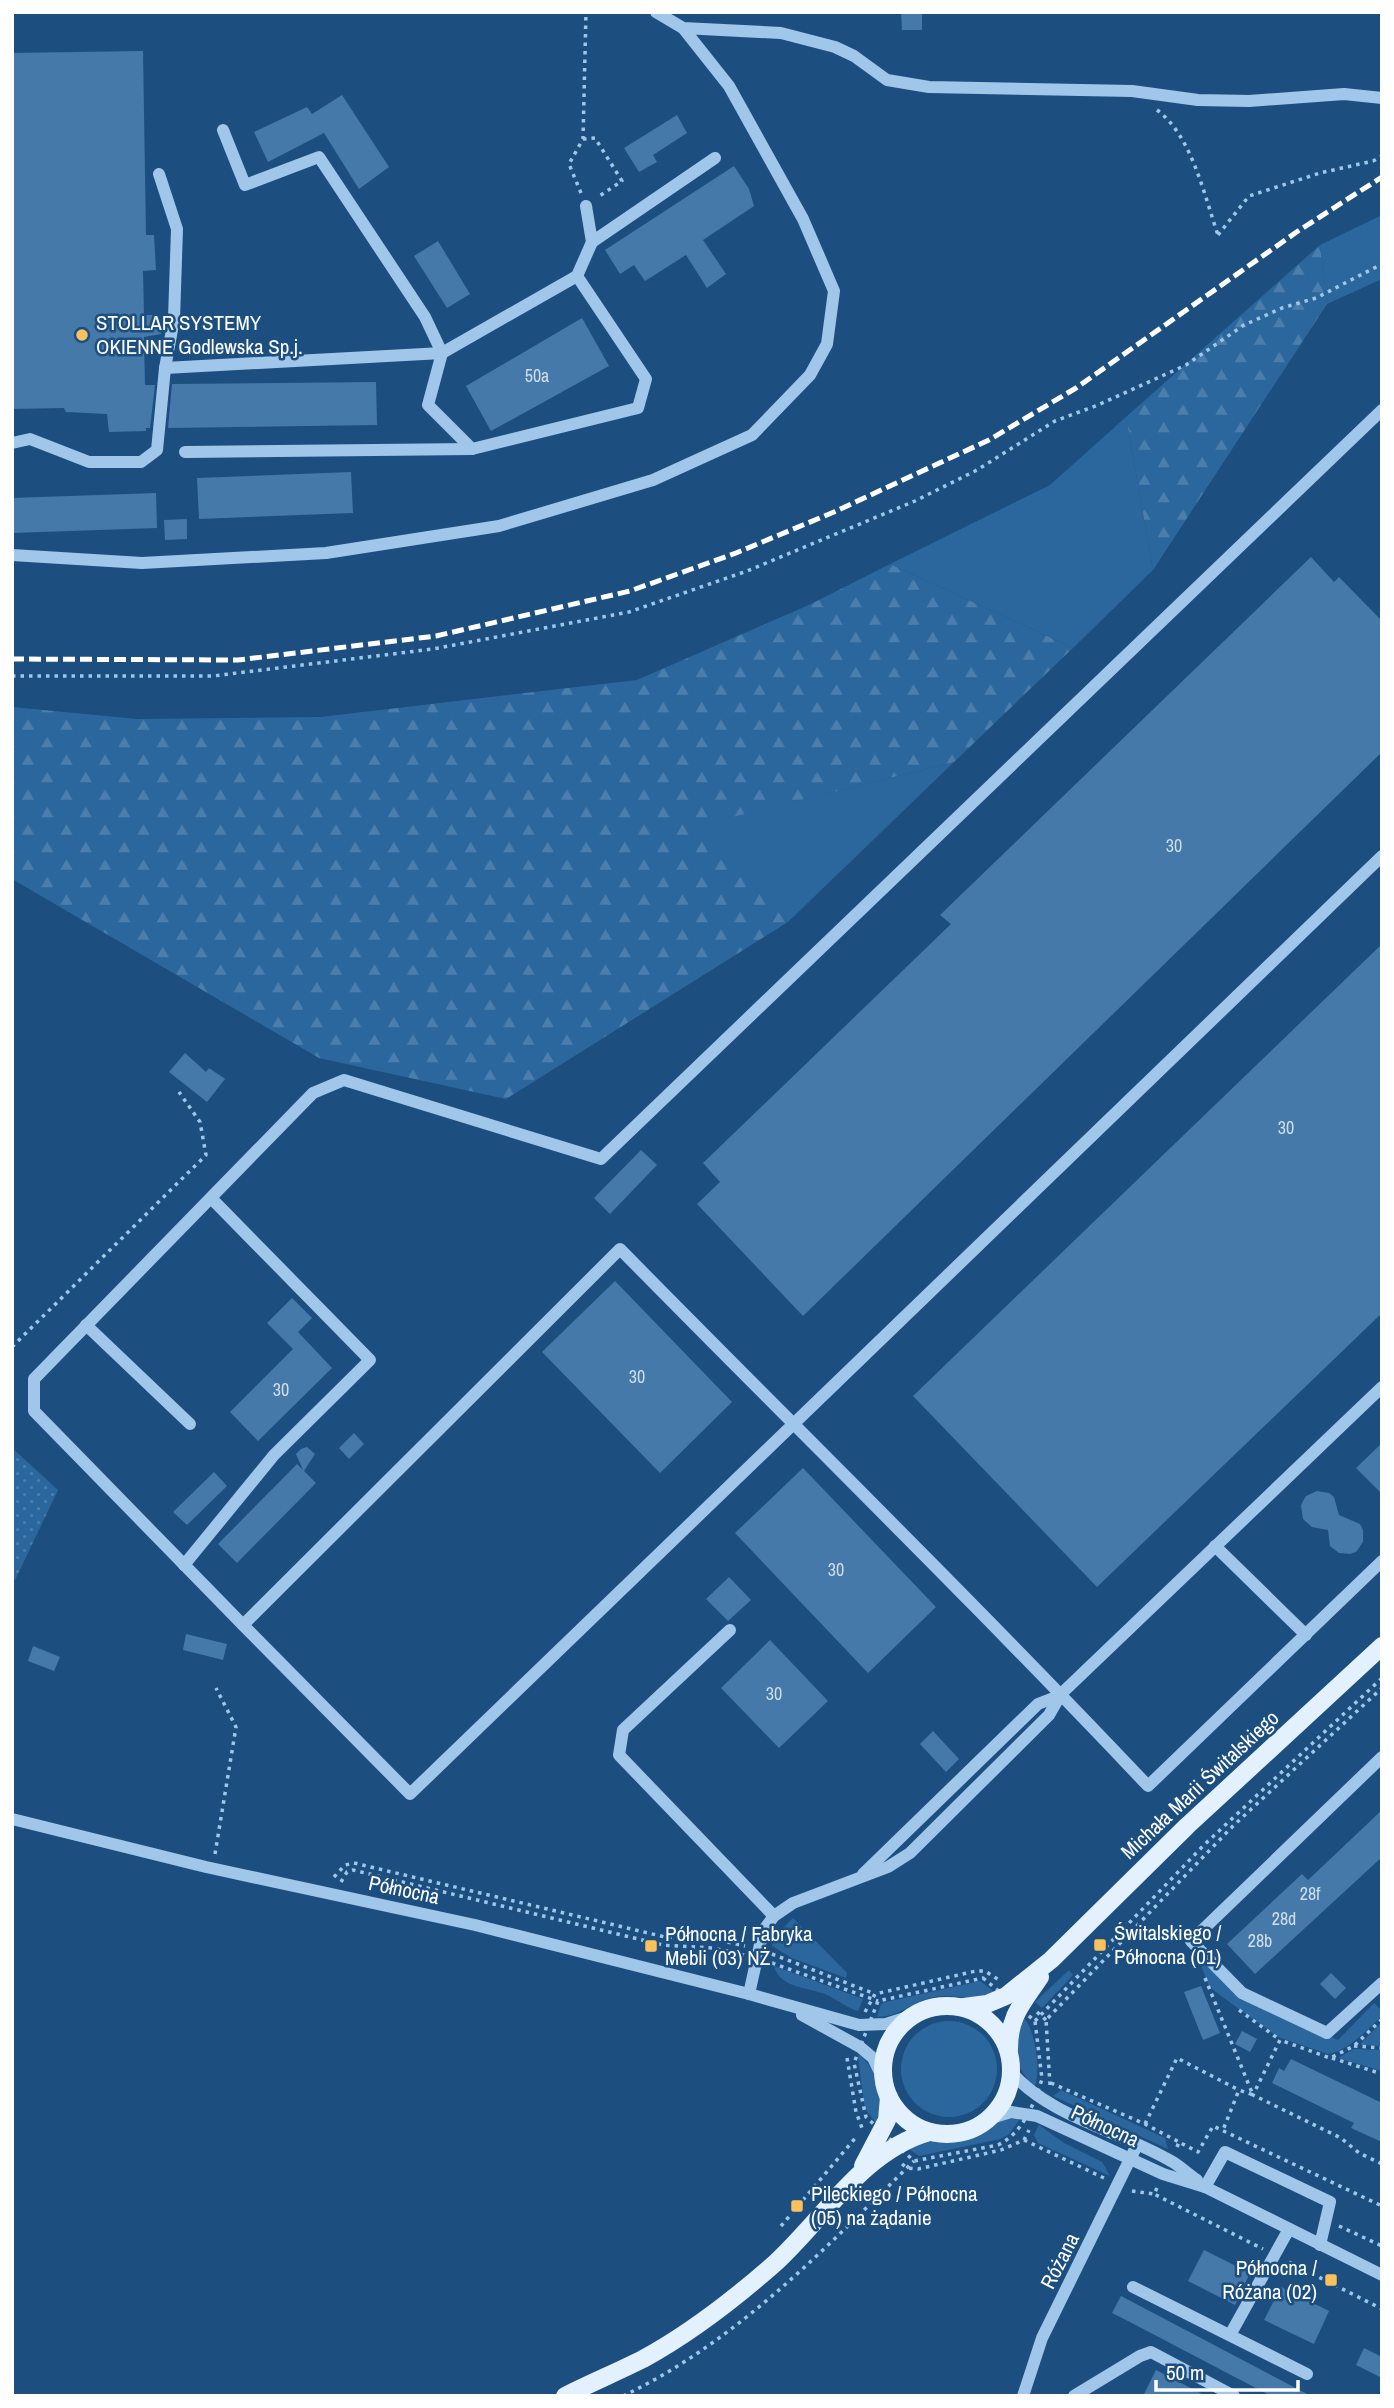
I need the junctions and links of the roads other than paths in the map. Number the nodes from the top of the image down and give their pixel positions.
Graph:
1 (656, 12) edge
2 (683, 28) junction
3 (1382, 98) edge
4 (223, 130) dead end
5 (715, 158) dead end
6 (159, 174) dead end
7 (586, 206) road end
8 (592, 243) junction
9 (577, 275) junction
10 (442, 353) junction
11 (165, 368) junction
12 (1382, 410) edge
13 (12, 443) edge
14 (472, 449) junction
15 (185, 452) dead end
16 (12, 555) edge
17 (1382, 856) edge
18 (211, 1198) junction
19 (86, 1325) junction
20 (1382, 1387) edge
21 (190, 1424) dead end
22 (792, 1425) junction
23 (1215, 1545) junction
24 (1382, 1561) edge
25 (184, 1565) junction
26 (243, 1625) junction
27 (730, 1630) dead end
28 (1306, 1635) junction
29 (1382, 1646) edge
30 (1061, 1694) junction
31 (1382, 1757) edge
32 (12, 1819) edge
33 (774, 1916) junction
34 (1382, 1983) edge
35 (749, 1994) junction
36 (1016, 1999) junction
37 (787, 2006) junction
38 (964, 2007) junction
39 (914, 2015) junction
40 (1010, 2063) junction
41 (883, 2079) junction
42 (889, 2096) junction
43 (988, 2119) junction
44 (929, 2132) junction
45 (886, 2143) junction
46 (1137, 2146) junction
47 (1131, 2159) junction
48 (1205, 2187) junction
49 (1289, 2229) junction
50 (1320, 2245) junction
51 (1382, 2275) edge
52 (1133, 2287) dead end
53 (1230, 2335) junction
54 (1307, 2375) dead end
55 (565, 2396) edge
56 (1023, 2396) edge
57 (1074, 2396) edge
58 (1234, 2396) edge

1 - 2 street
2 - 3 street
2 - 16 street
4 - 10 street
5 - 8 street
6 - 11 street
7 - 8 street
8 - 9 street
9 - 10 street
9 - 14 street
10 - 11 street
10 - 14 street
11 - 13 street
12 - 18 street
14 - 15 street
17 - 22 street
18 - 19 street
18 - 25 street
19 - 21 street
19 - 25 street
20 - 23 street
22 - 26 street
22 - 26 street
22 - 30 street
23 - 28 street
23 - 30 street
24 - 28 street
25 - 26 street
27 - 33 street
28 - 30 street
29 - 36 main road, Michała Marii Świtalskiego
30 - 33 street
31 - 34 street
32 - 35 street, Północna
33 - 35 street
35 - 37 street, Północna
36 - 38 main road
36 - 40 main road, Michała Marii Świtalskiego
37 - 39 street, Północna
37 - 41 street, Północna
38 - 39 main road
38 - 40 main road
39 - 41 main road
40 - 43 main road
40 - 46 street, Północna
41 - 42 main road
42 - 44 main road
42 - 45 main road
43 - 44 main road
43 - 47 street, Północna
44 - 45 main road
45 - 55 main road
46 - 47 street, Różana
46 - 48 street, Północna
47 - 48 street, Północna
47 - 56 street, Różana
48 - 49 street, Północna
48 - 50 street
49 - 50 street, Północna
49 - 53 street
50 - 51 street, Północna
52 - 53 street
53 - 54 street
57 - 58 street

